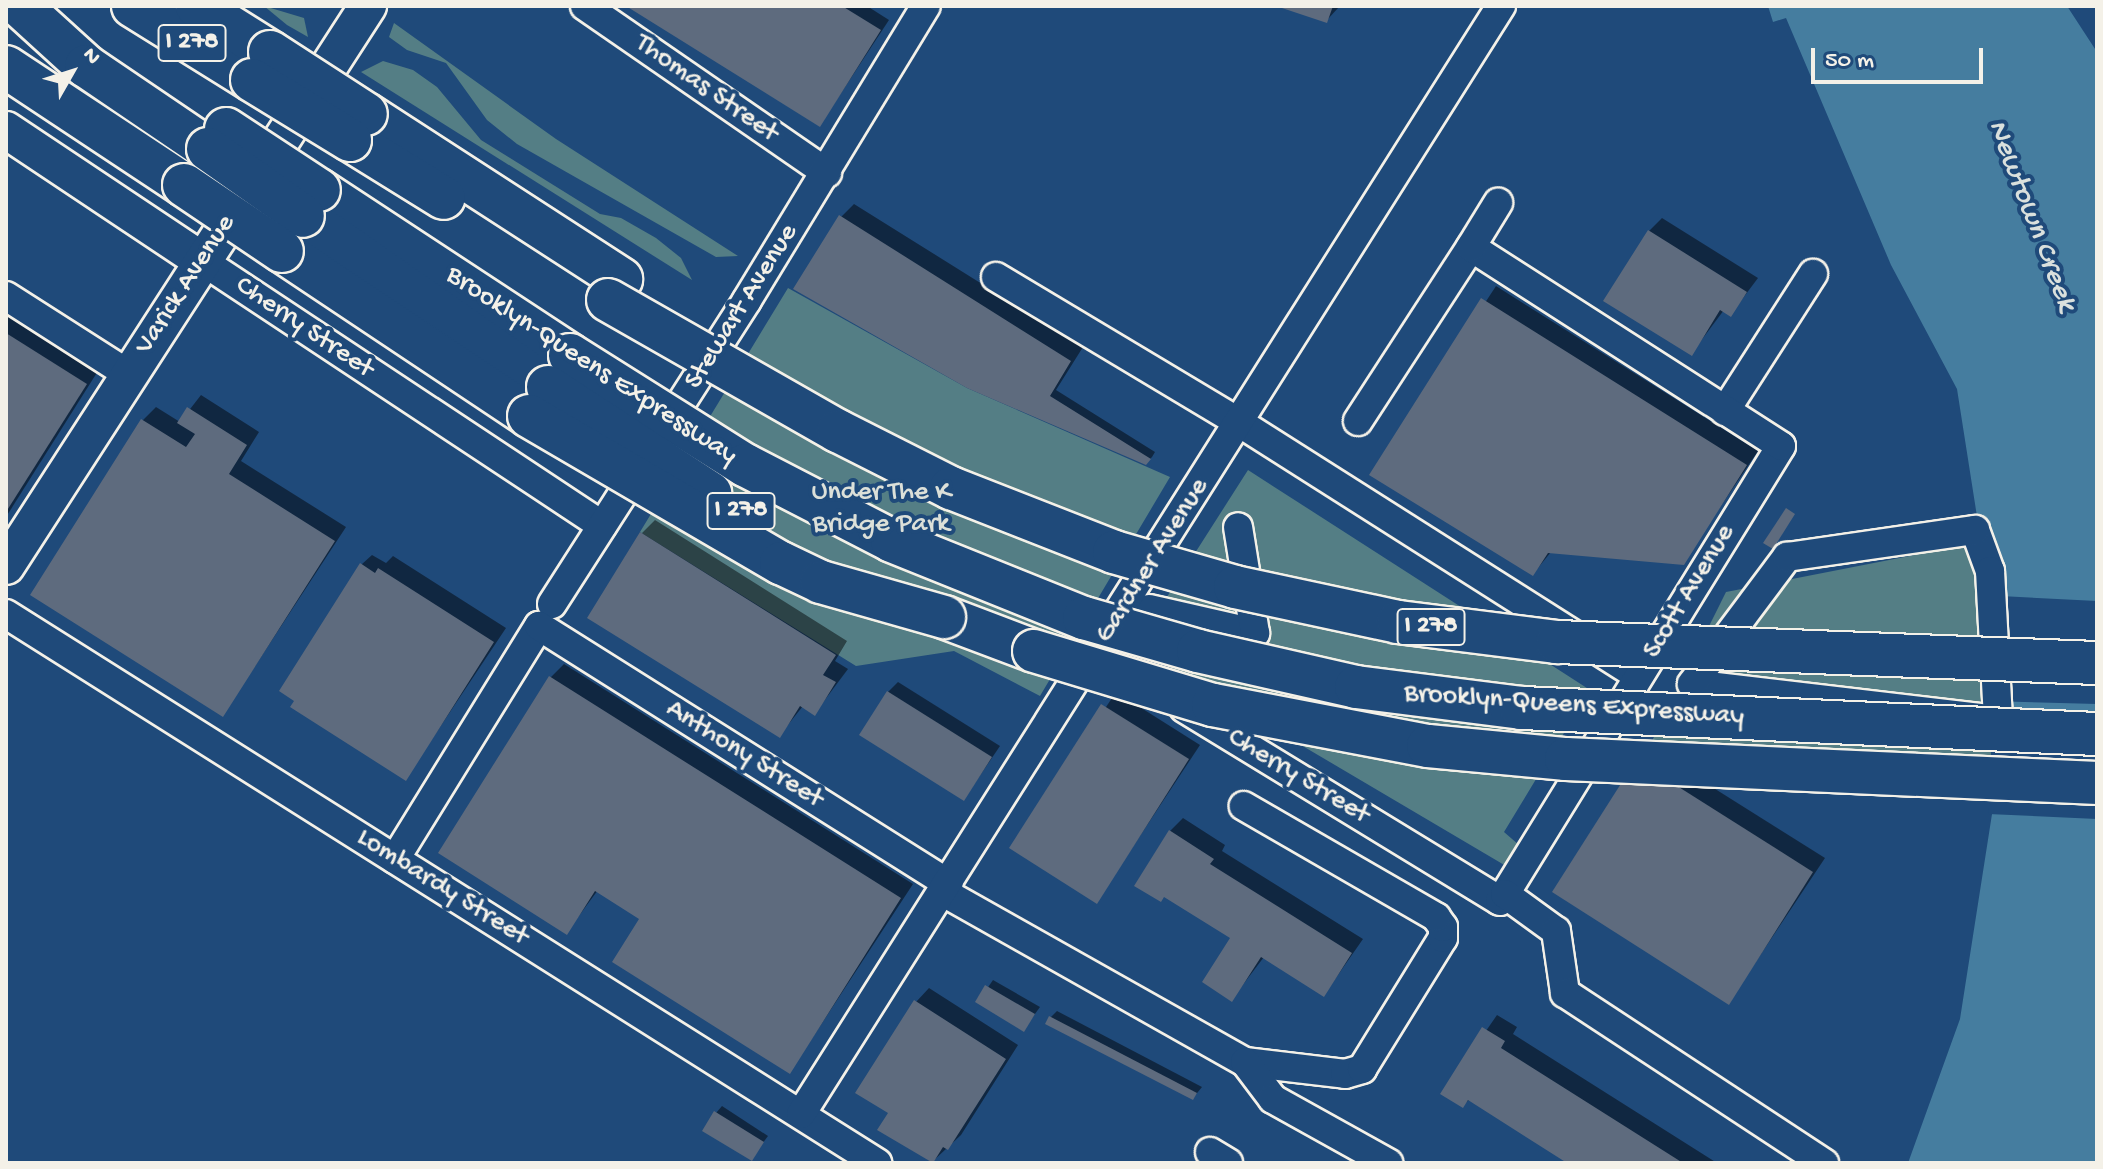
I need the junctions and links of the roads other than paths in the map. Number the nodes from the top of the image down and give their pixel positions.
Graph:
1 (20, 6) edge
2 (28, 6) edge
3 (133, 6) edge
4 (197, 6) edge
5 (368, 6) edge
6 (585, 6) edge
7 (926, 6) edge
8 (1501, 6) edge
9 (261, 66) junction
10 (6, 67) edge
11 (6, 130) edge
12 (215, 137) junction
13 (827, 173) junction
14 (1498, 203) dead end
15 (302, 219) junction
16 (1471, 247) junction
17 (201, 260) junction
18 (1813, 274) dead end
19 (996, 277) dead end
20 (6, 296) edge
21 (128, 374) junction
22 (549, 386) junction
23 (1725, 411) junction
24 (1358, 421) dead end
25 (1240, 423) junction
26 (602, 525) junction
27 (1238, 527) dead end
28 (1975, 530) joint
29 (6, 566) edge
30 (1149, 609) dead end
31 (6, 614) edge
32 (545, 615) junction
33 (1095, 653) junction
34 (2097, 663) edge
35 (1638, 676) junction
36 (2097, 734) edge
37 (2097, 783) edge
38 (1244, 806) dead end
39 (395, 859) junction
40 (946, 888) junction
41 (1502, 898) junction
42 (1245, 1062) junction
43 (801, 1114) junction
44 (877, 1163) edge
45 (1388, 1163) edge
46 (1824, 1163) edge

1 - 12 highway, I 278
2 - 12 highway, I 278
3 - 9 highway, I 278
4 - 9 highway
5 - 17 main road, Varick Avenue
6 - 13 street, Thomas Street
7 - 13 street, Stewart Avenue
8 - 25 street, Gardner Avenue
9 - 34 highway, I 278, bridge
10 - 15 highway, bridge
11 - 17 main road, Cherry Street
12 - 15 highway, I 278, bridge
13 - 26 street, Stewart Avenue
14 - 16 street
15 - 22 highway, I 278
16 - 23 street
16 - 24 street
17 - 21 main road, Varick Avenue
17 - 26 street, Cherry Street
18 - 23 street
19 - 25 street
20 - 21 street
21 - 29 main road, Varick Avenue
22 - 36 highway, Brooklyn-Queens Expressway / I 278, bridge
22 - 37 highway, Brooklyn-Queens Expressway, bridge
23 - 35 street, Scott Avenue
25 - 33 street, Gardner Avenue
25 - 35 street
26 - 32 street, Stewart Avenue
27 - 30 street
28 - 28 street
31 - 39 street, Lombardy Street
32 - 39 street, Stewart Avenue
32 - 40 street, Anthony Street
33 - 40 street, Gardner Avenue
33 - 41 street, Cherry Street
35 - 41 street, Scott Avenue
38 - 42 street
39 - 43 street, Lombardy Street
40 - 42 street, Anthony Street
40 - 43 street, Gardner Avenue
41 - 46 street, Cherry Street
42 - 45 street
43 - 44 street, Lombardy Street

